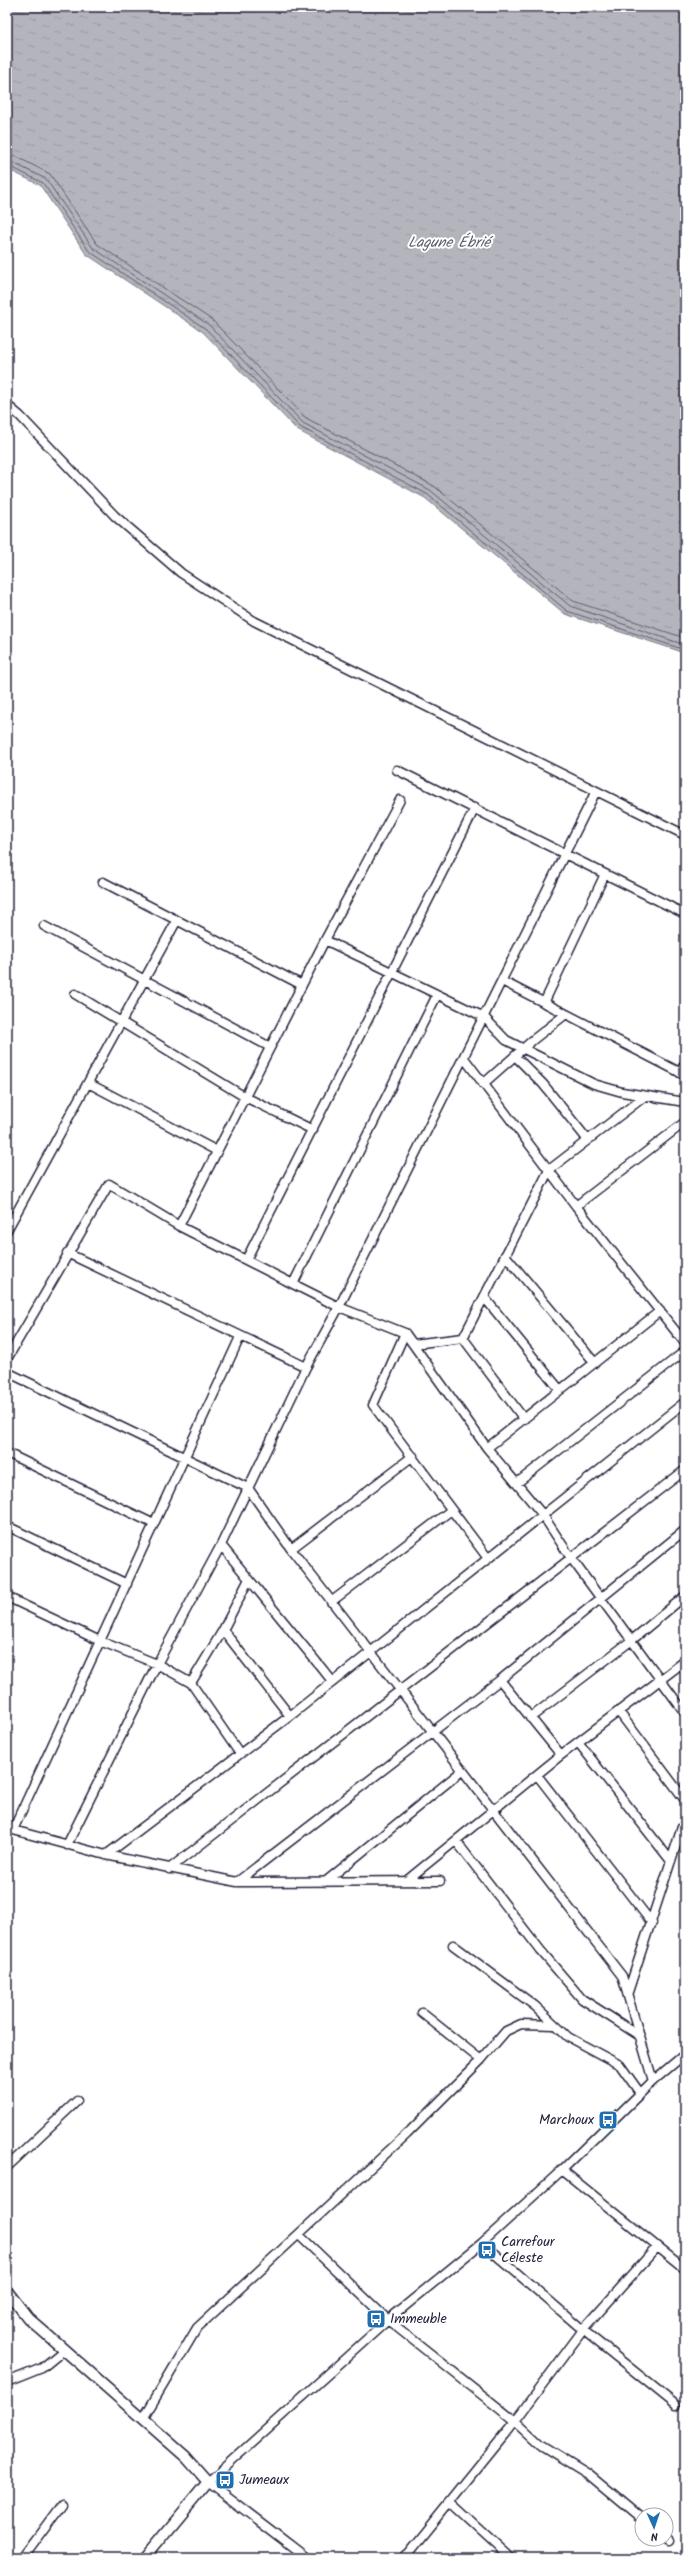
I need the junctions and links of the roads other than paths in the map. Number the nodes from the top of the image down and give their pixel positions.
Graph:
1 (7, 405) edge
2 (397, 770) dead end
3 (596, 791) junction
4 (400, 800) dead end
5 (475, 808) junction
6 (685, 835) edge
7 (564, 854) junction
8 (605, 874) junction
9 (103, 882) dead end
10 (685, 914) edge
11 (177, 920) junction
12 (44, 926) dead end
13 (325, 940) junction
14 (393, 973) junction
15 (144, 980) junction
16 (502, 981) junction
17 (302, 985) junction
18 (75, 994) dead end
19 (437, 995) junction
20 (544, 1003) junction
21 (566, 1014) junction
22 (484, 1017) junction
23 (121, 1022) junction
24 (270, 1047) junction
25 (523, 1050) junction
26 (515, 1056) junction
27 (464, 1058) junction
28 (685, 1063) edge
29 (683, 1074) edge
30 (88, 1083) junction
31 (484, 1084) junction
32 (645, 1096) junction
33 (244, 1097) junction
34 (685, 1102) edge
35 (685, 1122) edge
36 (313, 1130) junction
37 (587, 1139) junction
38 (217, 1151) junction
39 (549, 1170) junction
40 (576, 1206) junction
41 (179, 1226) junction
42 (7, 1230) edge
43 (67, 1253) junction
44 (505, 1255) junction
45 (246, 1260) junction
46 (293, 1284) junction
47 (484, 1297) junction
48 (339, 1306) junction
49 (660, 1312) junction
50 (405, 1333) junction
51 (240, 1337) junction
52 (463, 1338) junction
53 (685, 1343) edge
54 (413, 1344) junction
55 (685, 1350) edge
56 (7, 1359) edge
57 (595, 1363) junction
58 (306, 1367) junction
59 (7, 1372) edge
60 (560, 1390) junction
61 (685, 1402) edge
62 (524, 1419) junction
63 (487, 1448) junction
64 (7, 1453) edge
65 (413, 1456) junction
66 (185, 1458) junction
67 (685, 1470) edge
68 (516, 1483) junction
69 (248, 1488) junction
70 (450, 1511) junction
71 (542, 1514) junction
72 (154, 1524) junction
73 (7, 1526) edge
74 (685, 1530) edge
75 (221, 1545) junction
76 (290, 1550) junction
77 (487, 1557) junction
78 (571, 1558) junction
79 (249, 1579) junction
80 (126, 1584) junction
81 (685, 1596) edge
82 (7, 1597) edge
83 (602, 1599) junction
84 (331, 1602) junction
85 (223, 1630) junction
86 (632, 1640) junction
87 (100, 1641) junction
88 (369, 1652) junction
89 (685, 1661) edge
90 (157, 1664) junction
91 (500, 1680) junction
92 (661, 1681) junction
93 (333, 1682) junction
94 (191, 1683) junction
95 (401, 1691) junction
96 (619, 1712) junction
97 (685, 1713) edge
98 (290, 1716) junction
99 (530, 1718) junction
100 (433, 1731) junction
101 (578, 1742) junction
102 (240, 1754) junction
103 (561, 1755) junction
104 (463, 1770) junction
105 (537, 1775) junction
106 (685, 1800) edge
107 (493, 1810) junction
108 (685, 1825) edge
109 (456, 1841) junction
110 (67, 1845) junction
111 (106, 1855) junction
112 (671, 1861) junction
113 (170, 1869) junction
114 (406, 1881) junction
115 (440, 1881) dead end
116 (237, 1882) junction
117 (325, 1882) junction
118 (652, 1923) junction
119 (454, 1945) dead end
120 (628, 1992) junction
121 (422, 2013) dead end
122 (555, 2025) junction
123 (640, 2036) junction
124 (685, 2054) edge
125 (481, 2060) junction
126 (653, 2081) junction
127 (640, 2093) junction
128 (77, 2101) dead end
129 (7, 2167) edge
130 (562, 2170) junction
131 (299, 2235) junction
132 (482, 2243) junction
133 (657, 2247) junction
134 (685, 2269) edge
135 (7, 2291) edge
136 (388, 2320) junction
137 (583, 2330) junction
138 (64, 2350) junction
139 (7, 2382) edge
140 (676, 2405) dead end
141 (143, 2420) junction
142 (515, 2421) junction
143 (208, 2482) junction
144 (62, 2504) dead end
145 (450, 2504) junction
146 (634, 2512) edge
147 (22, 2558) edge
148 (145, 2558) edge
149 (306, 2558) edge
150 (404, 2558) edge
151 (510, 2558) edge

1 - 3 street
2 - 5 street
3 - 6 street
3 - 7 street
4 - 13 street
5 - 7 street
5 - 14 street
7 - 8 street
7 - 16 street
8 - 10 street
8 - 20 street
9 - 11 street
11 - 15 street
11 - 17 street
12 - 15 street
13 - 14 street
13 - 17 street
14 - 19 street
14 - 36 street
15 - 23 street
15 - 24 street
16 - 20 street
16 - 22 street
17 - 24 street
18 - 23 street
19 - 22 street
19 - 46 street
20 - 21 street
21 - 25 street
21 - 29 street
22 - 25 street
22 - 27 street
23 - 30 street
23 - 33 street
24 - 33 street
25 - 26 street
25 - 32 street
26 - 31 street
26 - 37 street
27 - 31 street
27 - 48 street
28 - 29 street
30 - 38 street
30 - 42 street
31 - 39 street
32 - 34 street
32 - 37 street
33 - 36 street
33 - 38 street
35 - 40 street
36 - 45 street
37 - 39 street
38 - 41 street
39 - 40 street
39 - 44 street
40 - 49 street
41 - 43 street
41 - 45 street
43 - 51 street
43 - 56 street
44 - 47 street
44 - 57 street
45 - 46 street
46 - 48 street
47 - 52 street
47 - 60 street
48 - 50 street
48 - 58 street
49 - 53 street
49 - 57 street
50 - 54 street
50 - 65 street
51 - 58 street
51 - 66 street
52 - 54 street
52 - 62 street
54 - 63 street
55 - 68 street
57 - 60 street
58 - 69 street
59 - 66 street
60 - 62 street
61 - 71 street
62 - 63 street
63 - 68 street
64 - 72 street
65 - 70 street
65 - 76 street
66 - 69 street
66 - 72 street
67 - 78 street
68 - 71 street
69 - 75 street
69 - 76 street
70 - 77 street
70 - 84 street
71 - 77 street
71 - 78 street
72 - 80 street
73 - 80 street
74 - 83 street
75 - 79 street
75 - 90 street
76 - 84 street
77 - 88 street
78 - 83 street
78 - 95 street
79 - 85 street
79 - 93 street
80 - 87 street
81 - 86 street
82 - 87 street
83 - 86 street
83 - 91 street
84 - 88 street
85 - 94 street
85 - 98 street
86 - 92 street
86 - 99 street
87 - 90 street
87 - 110 street
88 - 93 street
88 - 95 street
89 - 92 street
90 - 94 street
90 - 110 street
91 - 99 street
91 - 100 street
92 - 96 street
92 - 97 street
93 - 98 street
94 - 102 street
95 - 100 street
95 - 113 street
96 - 101 street
96 - 106 street
98 - 102 street
99 - 103 street
100 - 104 street
100 - 116 street
101 - 103 street
101 - 112 street
102 - 111 street
103 - 105 street
104 - 107 street
104 - 117 street
105 - 107 street
105 - 118 street
107 - 109 street
107 - 120 street
108 - 112 street
109 - 114 street
109 - 123 street
110 - 111 street
111 - 113 street
112 - 118 street
113 - 116 street
114 - 115 street
114 - 117 street
116 - 117 street
118 - 120 street
119 - 122 street
120 - 123 street
121 - 125 street
122 - 125 street
122 - 127 street
123 - 126 street
124 - 126 street
125 - 131 street
126 - 127 street
127 - 130 street
128 - 129 street
130 - 132 street
130 - 133 street
131 - 136 street
131 - 141 street
132 - 136 street
132 - 137 street
133 - 134 street
133 - 137 street
135 - 138 street
136 - 142 street
136 - 143 street
137 - 140 street
137 - 142 street
138 - 139 street
138 - 141 street
141 - 143 street
142 - 145 street
142 - 146 street
143 - 148 street
143 - 149 street
144 - 147 street
145 - 150 street
145 - 151 street

